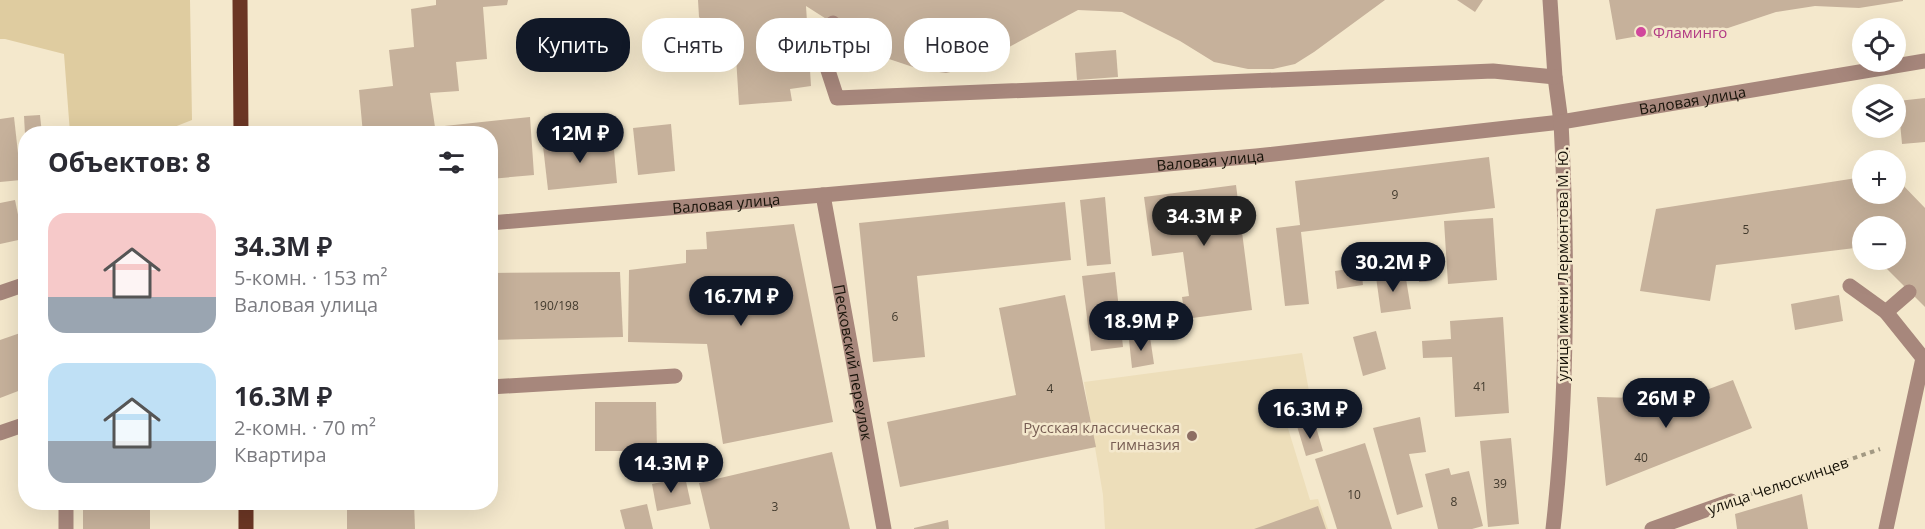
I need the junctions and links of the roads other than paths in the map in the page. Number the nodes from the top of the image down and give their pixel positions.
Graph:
1 (240, 0) edge
2 (1550, 0) edge
3 (1925, 61) edge
4 (829, 72) edge
5 (1555, 77) junction
6 (1562, 122) junction
7 (241, 126) edge
8 (823, 195) junction
9 (498, 222) edge
10 (1850, 286) dead end
11 (18, 287) edge
12 (1909, 292) dead end
13 (0, 293) edge
14 (1886, 312) junction
15 (675, 376) dead end
16 (498, 387) edge
17 (18, 427) edge
18 (0, 433) edge
19 (1731, 501) road end
20 (66, 510) edge
21 (246, 510) edge
22 (66, 529) edge
23 (246, 529) edge
24 (884, 529) edge
25 (1553, 529) edge
26 (1652, 529) edge
27 (1886, 529) edge

1 - 7 main road
2 - 5 street, улица имени Лермонтова М. Ю.
3 - 6 street, Валовая улица
4 - 5 street
5 - 6 street, улица имени Лермонтова М. Ю.
6 - 8 street, Валовая улица
6 - 25 street, улица имени Лермонтова М. Ю.
8 - 9 street, Валовая улица
8 - 24 street, Песковский переулок
10 - 14 street
11 - 13 street
12 - 14 street
14 - 27 street
15 - 16 street
17 - 18 street
19 - 26 street, улица Челюскинцев
20 - 22 street
21 - 23 main road

